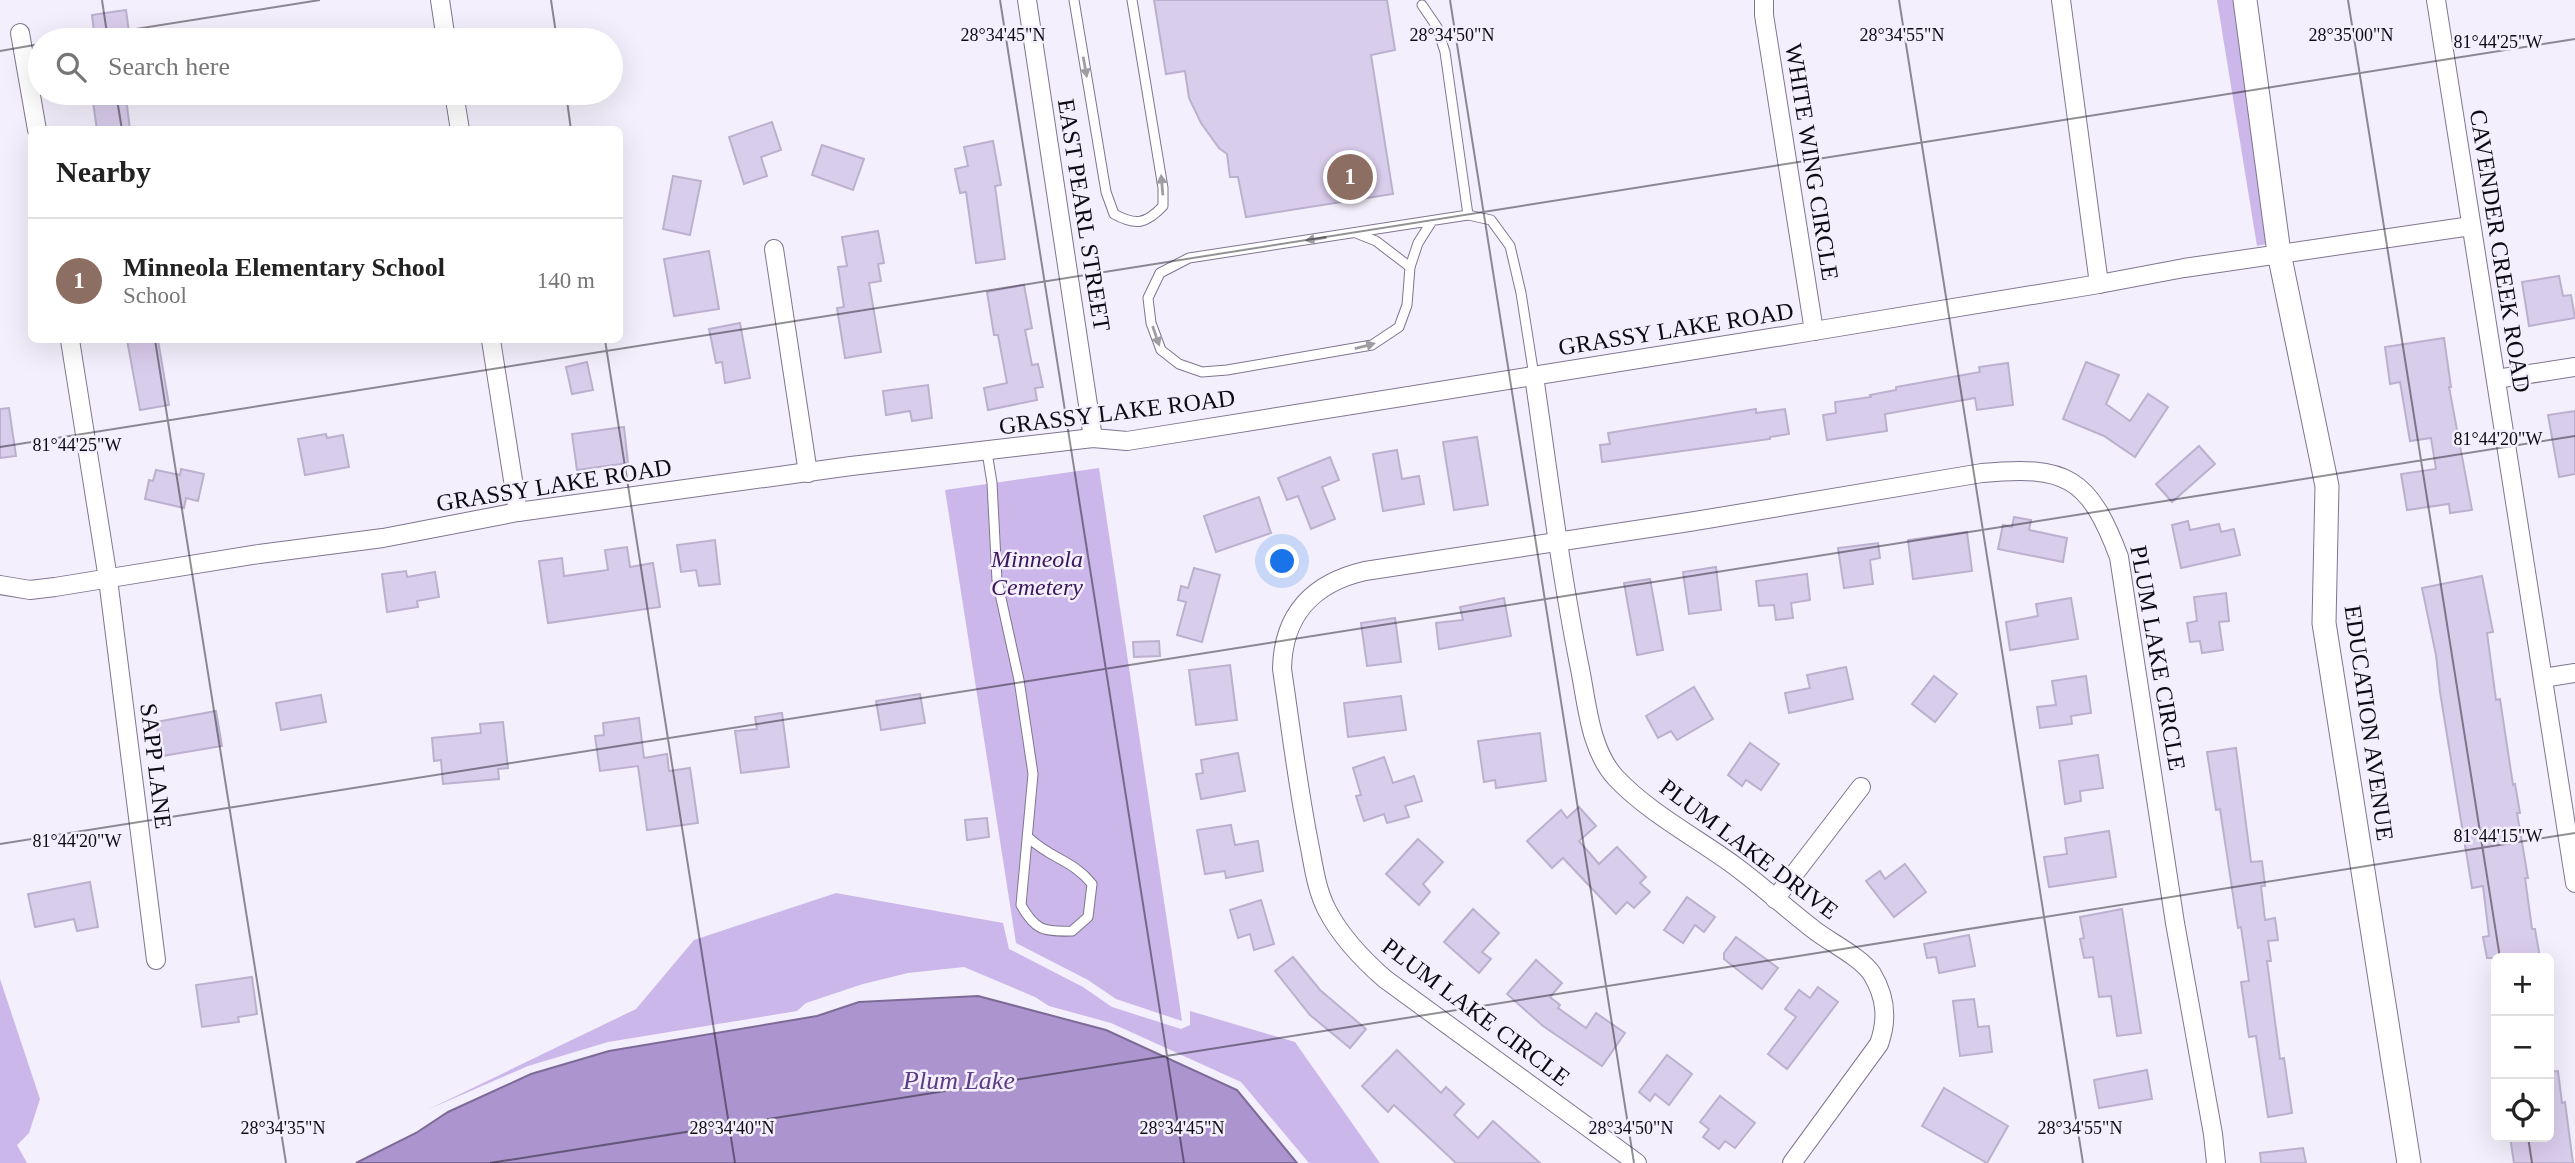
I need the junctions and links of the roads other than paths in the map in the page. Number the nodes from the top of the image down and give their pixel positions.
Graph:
1 (440, 0) edge
2 (1027, 0) edge
3 (1074, 0) edge
4 (1132, 0) edge
5 (1764, 0) edge
6 (2061, 0) edge
7 (2245, 0) edge
8 (2436, 0) edge
9 (1422, 5) dead end
10 (444, 28) edge
11 (20, 33) dead end
12 (28, 79) edge
13 (33, 105) edge
14 (456, 105) edge
15 (36, 126) edge
16 (459, 126) edge
17 (1468, 215) junction
18 (1432, 221) junction
19 (2471, 226) junction
20 (1355, 233) junction
21 (775, 249) dead end
22 (2279, 253) junction
23 (1410, 267) junction
24 (2099, 284) junction
25 (1814, 331) junction
26 (70, 343) edge
27 (491, 343) edge
28 (2575, 367) edge
29 (1534, 376) junction
30 (2496, 379) junction
31 (1093, 438) junction
32 (987, 452) junction
33 (808, 473) junction
34 (518, 512) junction
35 (1558, 541) junction
36 (108, 579) junction
37 (0, 585) edge
38 (2575, 673) edge
39 (2543, 678) junction
40 (1861, 787) dead end
41 (1029, 838) junction
42 (2575, 883) edge
43 (1775, 899) junction
44 (156, 960) dead end
45 (1637, 1163) edge
46 (1792, 1163) edge
47 (2216, 1163) edge
48 (2409, 1163) edge

1 - 10 street
2 - 31 street, EAST PEARL STREET
3 -> 4 lane
5 - 25 street, WHITE WING CIRCLE
6 - 24 street
7 - 22 street, EDUCATION AVENUE
8 - 19 street, CAVENDER CREEK ROAD
9 - 17 lane
11 - 12 street
13 - 15 street
14 - 16 street
17 - 18 lane
17 - 29 lane
18 - 20 lane
18 - 23 lane
19 - 22 street, GRASSY LAKE ROAD
19 - 30 street, CAVENDER CREEK ROAD
20 - 23 lane
20 -> 23 lane
21 - 33 street
22 - 24 street, GRASSY LAKE ROAD
22 - 48 street, EDUCATION AVENUE
24 - 25 street, GRASSY LAKE ROAD
25 - 29 street, GRASSY LAKE ROAD
26 - 36 street, SAPP LANE
27 - 34 street
28 - 30 street
29 - 31 street, GRASSY LAKE ROAD
29 - 35 street
30 - 39 street, CAVENDER CREEK ROAD
31 - 32 street, GRASSY LAKE ROAD
32 - 33 street, GRASSY LAKE ROAD
32 - 41 lane
33 - 34 street, GRASSY LAKE ROAD
34 - 36 street, GRASSY LAKE ROAD
35 - 43 street, PLUM LAKE DRIVE
35 - 45 street, PLUM LAKE CIRCLE
35 - 47 street, PLUM LAKE CIRCLE
36 - 37 street, GRASSY LAKE ROAD
36 - 44 street, SAPP LANE
38 - 39 street
39 - 42 street, CAVENDER CREEK ROAD
40 - 43 street
41 - 41 lane
43 - 46 street, PLUM LAKE DRIVE

